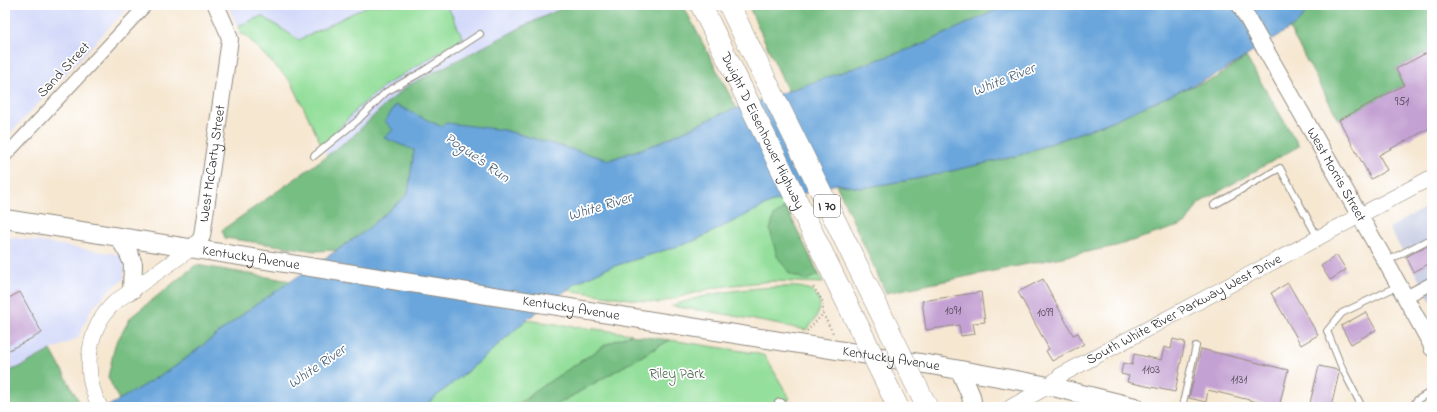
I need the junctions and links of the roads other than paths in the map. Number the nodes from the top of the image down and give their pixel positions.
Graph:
1 (146, 5) edge
2 (216, 5) edge
3 (701, 5) edge
4 (729, 5) edge
5 (1240, 5) edge
6 (480, 34) dead end
7 (5, 156) edge
8 (314, 156) dead end
9 (1432, 177) edge
10 (1214, 205) dead end
11 (1360, 215) junction
12 (5, 219) edge
13 (119, 237) junction
14 (1318, 238) junction
15 (1432, 244) edge
16 (192, 248) junction
17 (1386, 262) junction
18 (1432, 283) edge
19 (132, 290) junction
20 (1402, 292) junction
21 (1432, 344) edge
22 (1196, 346) dead end
23 (1432, 348) edge
24 (960, 370) junction
25 (1049, 386) junction
26 (1432, 390) edge
27 (97, 401) edge
28 (898, 407) edge
29 (927, 407) edge
30 (973, 407) edge
31 (1010, 407) edge
32 (1135, 407) edge
33 (1182, 407) edge
34 (1362, 407) edge
35 (1412, 407) edge

1 - 7 street, Sand Street
2 - 16 main road, West McCarty Street
3 - 28 highway, Dwight D Eisenhower Highway / I 70, bridge
4 - 29 highway, Dwight D Eisenhower Highway / I 70, bridge
5 - 11 main road, West Morris Street
6 - 8 lane
9 - 11 street, South White River Parkway West Drive
10 - 14 lane
11 - 14 street, South White River Parkway West Drive
11 - 17 main road, West Morris Street
12 - 13 main road, Kentucky Avenue
13 - 16 main road, Kentucky Avenue
13 - 19 main road
14 - 25 street, South White River Parkway West Drive
15 - 17 lane
16 - 19 street, West McCarty Street
16 - 24 main road, Kentucky Avenue
17 - 20 main road, West Morris Street
18 - 20 street
19 - 27 street, West McCarty Street
20 - 21 main road, West Morris Street
20 - 34 lane
21 - 23 main road, West Morris Street
22 - 33 lane
24 - 25 main road, Kentucky Avenue
24 - 30 main road
25 - 31 street, South White River Parkway West Drive
25 - 32 main road, Kentucky Avenue
26 - 35 lane

